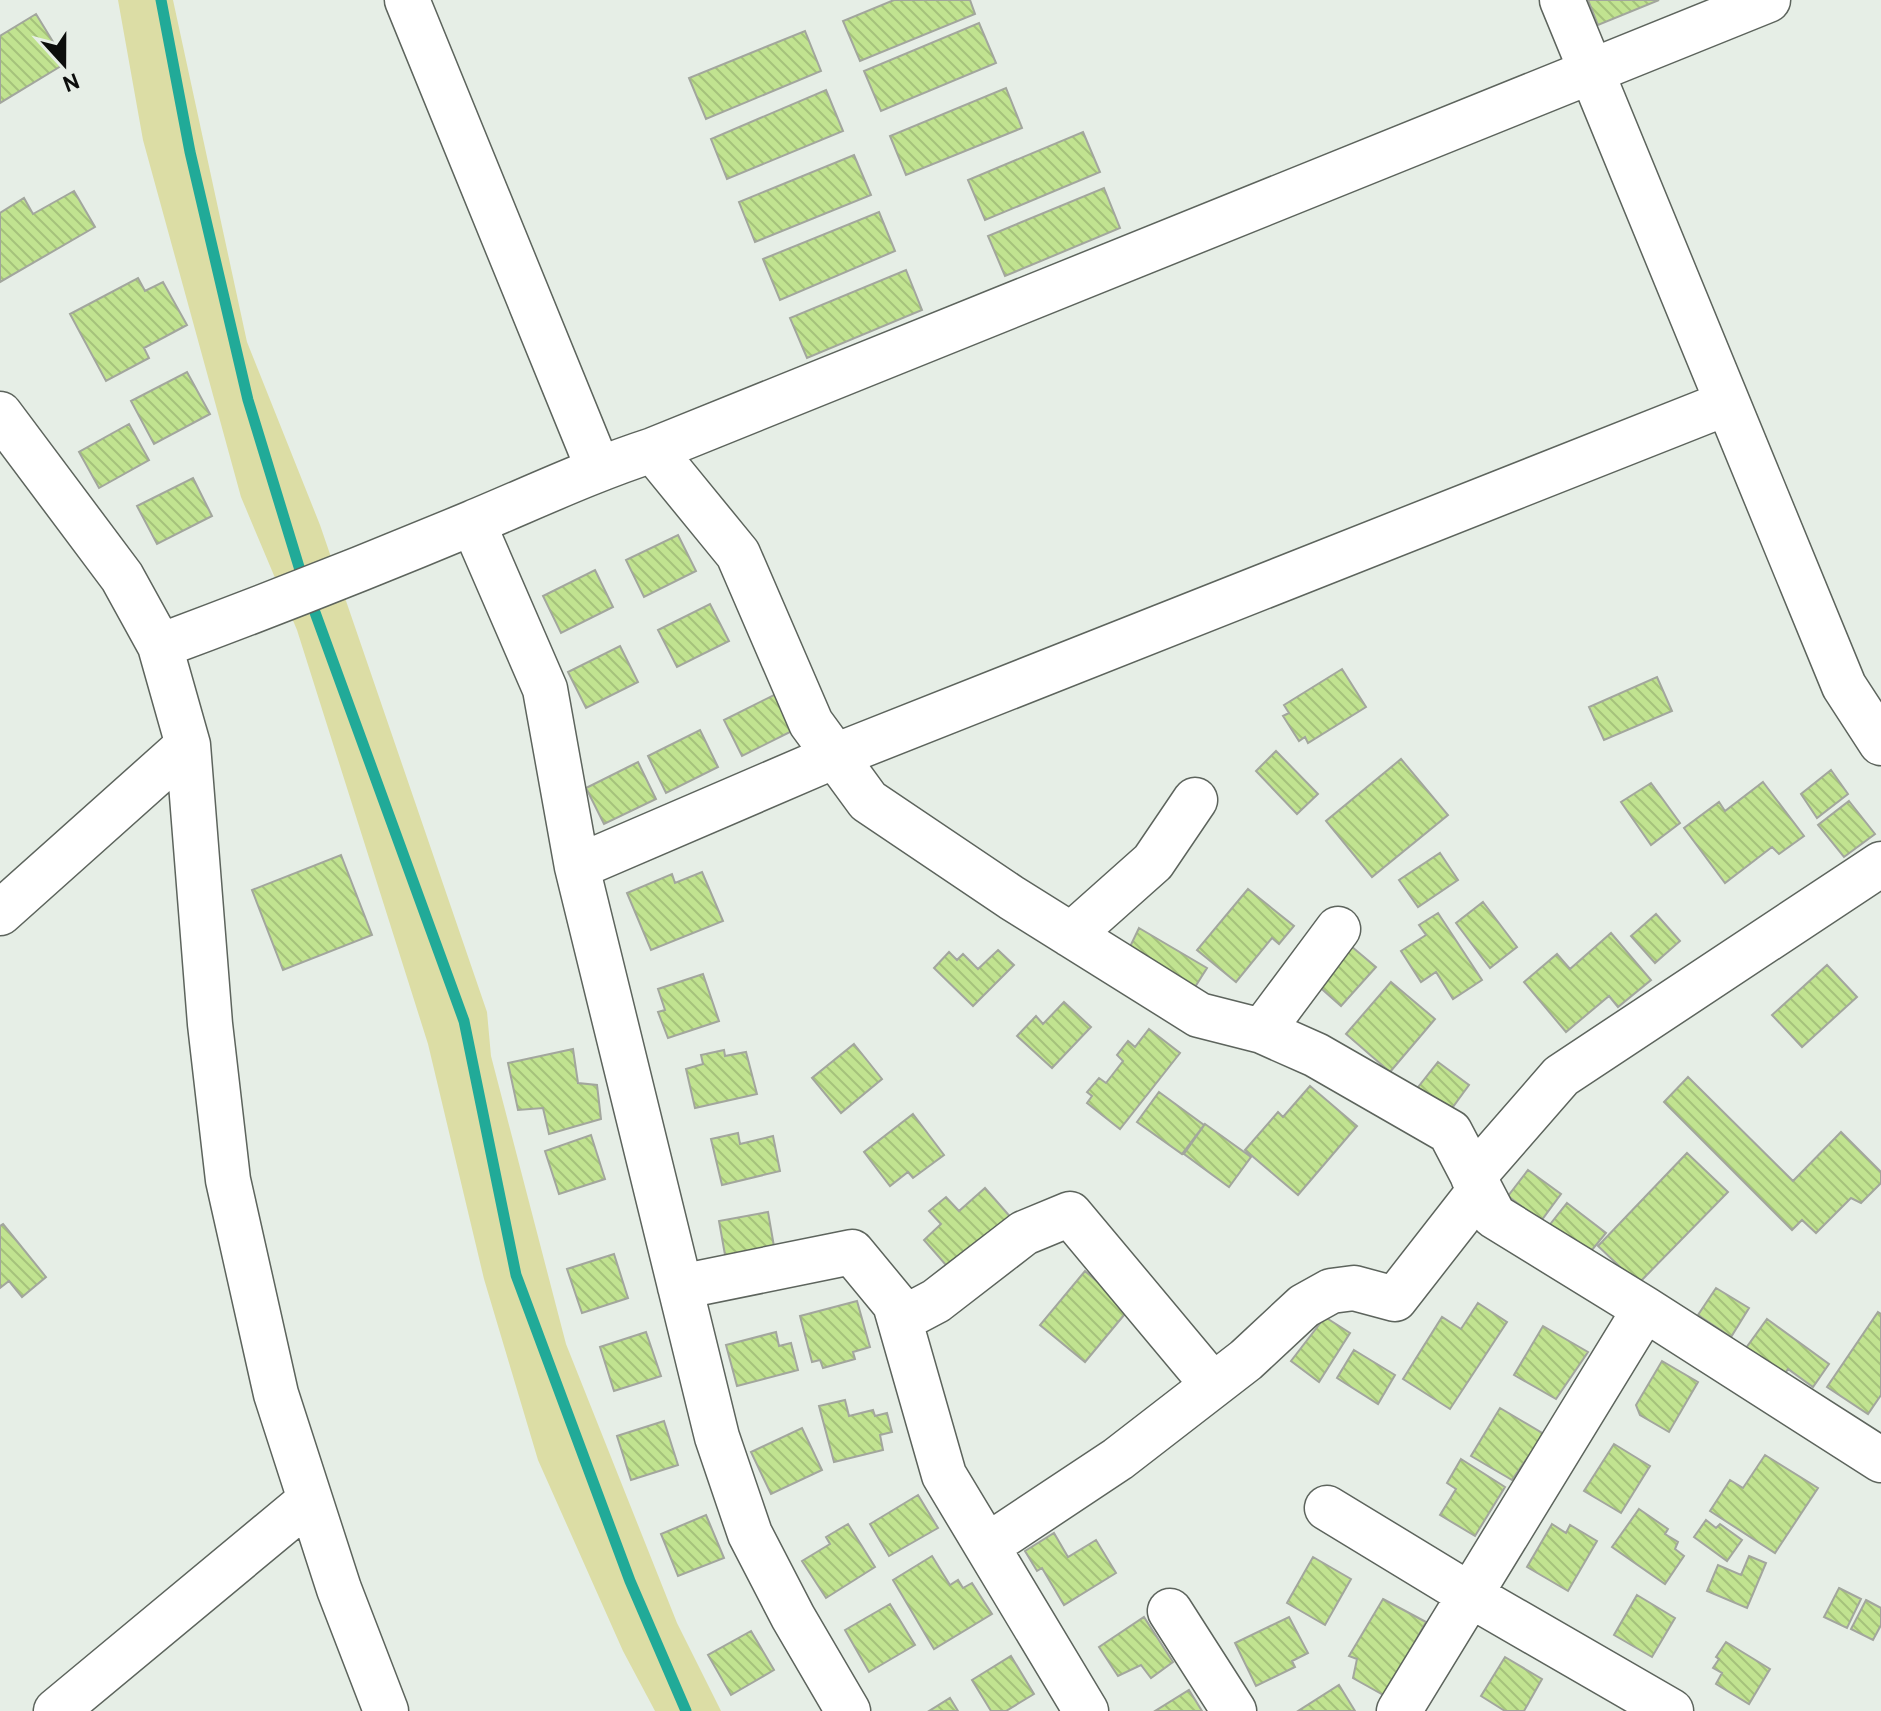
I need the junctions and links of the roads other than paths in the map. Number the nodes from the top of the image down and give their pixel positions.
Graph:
1 (407, 0) edge
2 (1562, 0) edge
3 (1768, 0) edge
4 (1590, 71) junction
5 (1727, 403) junction
6 (0, 414) edge
7 (653, 450) junction
8 (598, 468) junction
9 (473, 523) junction
10 (160, 646) junction
11 (1863, 679) edge
12 (1881, 743) edge
13 (188, 745) junction
14 (835, 756) junction
15 (1195, 800) dead end
16 (1881, 864) edge
17 (577, 867) junction
18 (0, 913) edge
19 (1338, 929) dead end
20 (1071, 935) junction
21 (1262, 1031) junction
22 (1476, 1184) junction
23 (680, 1287) junction
24 (1645, 1309) junction
25 (900, 1320) junction
26 (1213, 1385) junction
27 (1881, 1460) edge
28 (310, 1500) junction
29 (1327, 1508) dead end
30 (987, 1546) junction
31 (1470, 1595) junction
32 (1170, 1611) dead end
33 (56, 1711) edge
34 (386, 1711) edge
35 (848, 1711) edge
36 (1086, 1711) edge
37 (1234, 1711) edge
38 (1399, 1711) edge
39 (1671, 1711) edge

1 - 8 street
2 - 4 street
3 - 4 street
4 - 5 street
4 - 7 street
5 - 11 street
5 - 14 street
6 - 10 street
7 - 8 street
7 - 14 street
8 - 9 street
9 - 10 street
9 - 17 street
10 - 13 street
11 - 12 street
13 - 18 street
13 - 28 street
14 - 17 street
14 - 20 street
15 - 20 street
16 - 22 street
17 - 23 street
19 - 21 street
20 - 21 street
21 - 22 street
22 - 24 street
22 - 26 street
23 - 25 street
23 - 35 street
24 - 27 street
24 - 31 street
25 - 26 street
25 - 30 street
26 - 30 street
28 - 33 street
28 - 34 street
29 - 31 street
30 - 36 street
31 - 38 street
31 - 39 street
32 - 37 street

